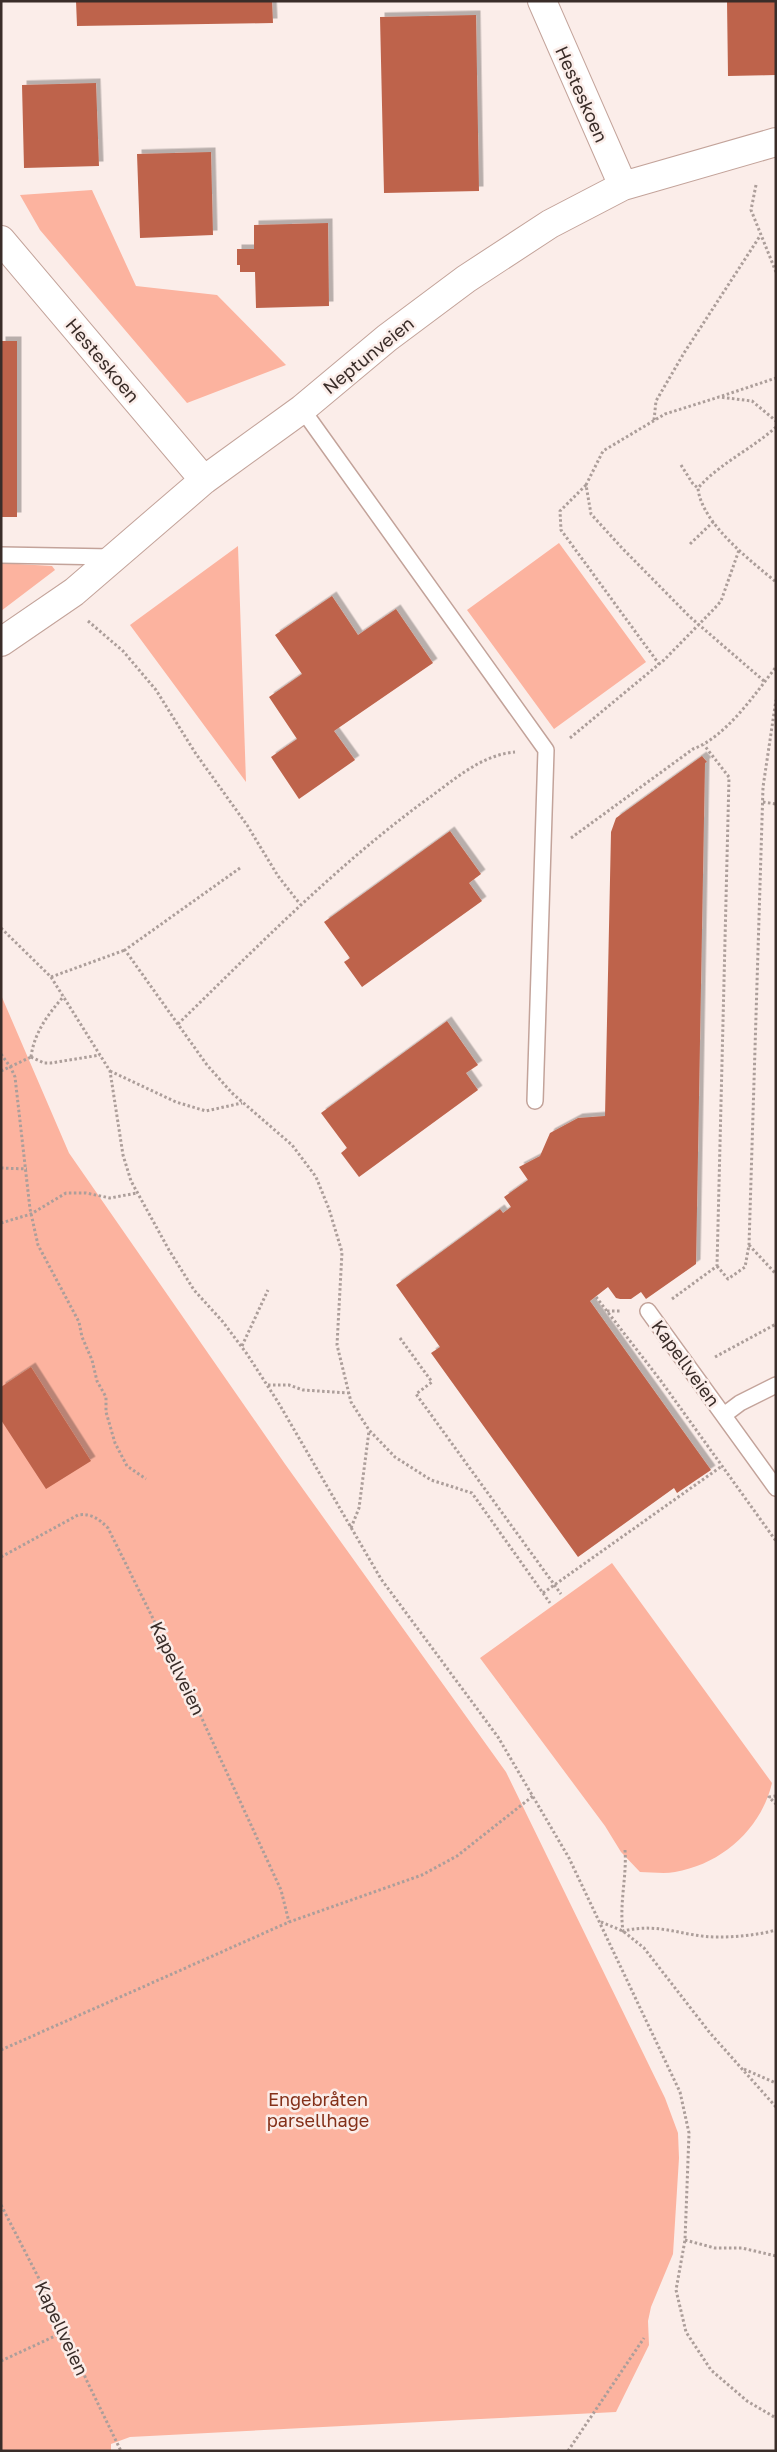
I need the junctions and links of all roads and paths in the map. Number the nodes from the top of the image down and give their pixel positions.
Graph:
1 (542, 1) edge
2 (776, 142) edge
3 (756, 185) dead end
4 (623, 186) junction
5 (760, 236) junction
6 (1, 240) edge
7 (776, 272) edge
8 (776, 378) edge
9 (719, 397) junction
10 (302, 409) junction
11 (654, 421) junction
12 (776, 421) edge
13 (776, 427) edge
14 (681, 464) dead end
15 (204, 480) junction
16 (586, 485) junction
17 (698, 488) junction
18 (714, 521) junction
19 (690, 544) dead end
20 (739, 550) junction
21 (1, 555) edge
22 (114, 558) junction
23 (776, 582) edge
24 (82, 615) dead end
25 (699, 626) junction
26 (1, 642) edge
27 (659, 664) junction
28 (776, 667) edge
29 (764, 681) junction
30 (776, 700) edge
31 (704, 745) junction
32 (546, 750) junction
33 (763, 802) junction
34 (776, 804) edge
35 (542, 859) junction
36 (240, 868) dead end
37 (300, 904) junction
38 (1, 928) edge
39 (125, 950) junction
40 (51, 977) junction
41 (64, 996) junction
42 (178, 1024) junction
43 (1, 1054) edge
44 (100, 1055) junction
45 (30, 1057) junction
46 (11, 1068) junction
47 (1, 1071) edge
48 (110, 1071) junction
49 (535, 1101) dead end
50 (242, 1103) junction
51 (1, 1168) edge
52 (27, 1169) junction
53 (137, 1193) junction
54 (31, 1214) junction
55 (1, 1223) edge
56 (749, 1245) junction
57 (717, 1266) junction
58 (776, 1274) edge
59 (268, 1290) dead end
60 (596, 1296) dead end
61 (607, 1311) junction
62 (648, 1311) junction
63 (776, 1324) edge
64 (400, 1338) dead end
65 (241, 1346) junction
66 (692, 1370) junction
67 (661, 1381) junction
68 (267, 1385) junction
69 (776, 1385) edge
70 (348, 1393) junction
71 (724, 1416) junction
72 (369, 1430) junction
73 (722, 1466) junction
74 (146, 1479) dead end
75 (776, 1488) edge
76 (351, 1528) junction
77 (776, 1541) edge
78 (1, 1557) edge
79 (554, 1585) junction
80 (543, 1593) junction
81 (561, 1594) dead end
82 (550, 1603) dead end
83 (533, 1796) junction
84 (776, 1796) edge
85 (776, 1804) edge
86 (625, 1850) dead end
87 (289, 1922) junction
88 (600, 1922) junction
89 (776, 1930) edge
90 (623, 1931) junction
91 (1, 2050) edge
92 (741, 2068) junction
93 (776, 2083) edge
94 (776, 2106) edge
95 (1, 2205) edge
96 (685, 2240) junction
97 (776, 2256) edge
98 (66, 2331) junction
99 (644, 2338) dead end
100 (1, 2361) edge
101 (776, 2418) edge
102 (121, 2451) edge
103 (568, 2451) edge

1 - 4 street, Hesteskoen
2 - 4 street, Neptunveien
3 - 5 path
4 - 10 street, Neptunveien
5 - 7 path
5 - 11 path
6 - 15 street, Hesteskoen
8 - 9 path
9 - 11 path
9 - 12 path
10 - 15 street, Neptunveien
10 - 32 lane
11 - 16 path
13 - 17 path
14 - 17 path
15 - 22 street, Neptunveien
16 - 25 path
16 - 27 path
17 - 18 path
18 - 19 path
18 - 20 path
20 - 23 path
20 - 25 path
21 - 22 lane
22 - 26 street, Neptunveien
24 - 37 path
25 - 27 path
25 - 29 path
27 - 32 path
28 - 29 path
29 - 31 path
30 - 33 path
31 - 35 path
31 - 57 path
32 - 35 lane
32 - 37 path
33 - 34 path
33 - 56 path
35 - 49 lane
36 - 39 path
37 - 42 path
38 - 40 path
39 - 40 path
39 - 42 path
40 - 41 path
41 - 44 path
41 - 45 path
42 - 50 path
43 - 46 path
44 - 45 path
44 - 48 path
45 - 46 path
46 - 47 path
46 - 52 path
48 - 50 path
48 - 53 path
50 - 70 path
51 - 52 path
52 - 54 path
53 - 54 path
53 - 65 path
54 - 55 path
54 - 74 path
56 - 57 path
56 - 58 path
57 - 62 path
59 - 65 path
60 - 61 path
61 - 62 path
61 - 67 path
62 - 66 lane, Kapellveien
63 - 66 path
64 - 79 path
65 - 68 path
66 - 67 path
66 - 71 lane, Kapellveien
67 - 73 path
68 - 70 path
68 - 76 path
69 - 71 lane, Kapellveien
70 - 72 path
71 - 75 lane, Kapellveien
72 - 76 path
72 - 80 path
73 - 77 path
73 - 79 path
76 - 83 path
78 - 87 path, Kapellveien
79 - 80 path
79 - 81 path
80 - 82 path
83 - 87 path
83 - 88 path
84 - 85 path
86 - 90 path
87 - 91 path
88 - 90 path
88 - 96 path
89 - 90 path
90 - 92 path
92 - 93 path
92 - 94 path
95 - 98 path, Kapellveien
96 - 97 path
96 - 101 path
98 - 100 path
98 - 102 path, Kapellveien
99 - 103 path

